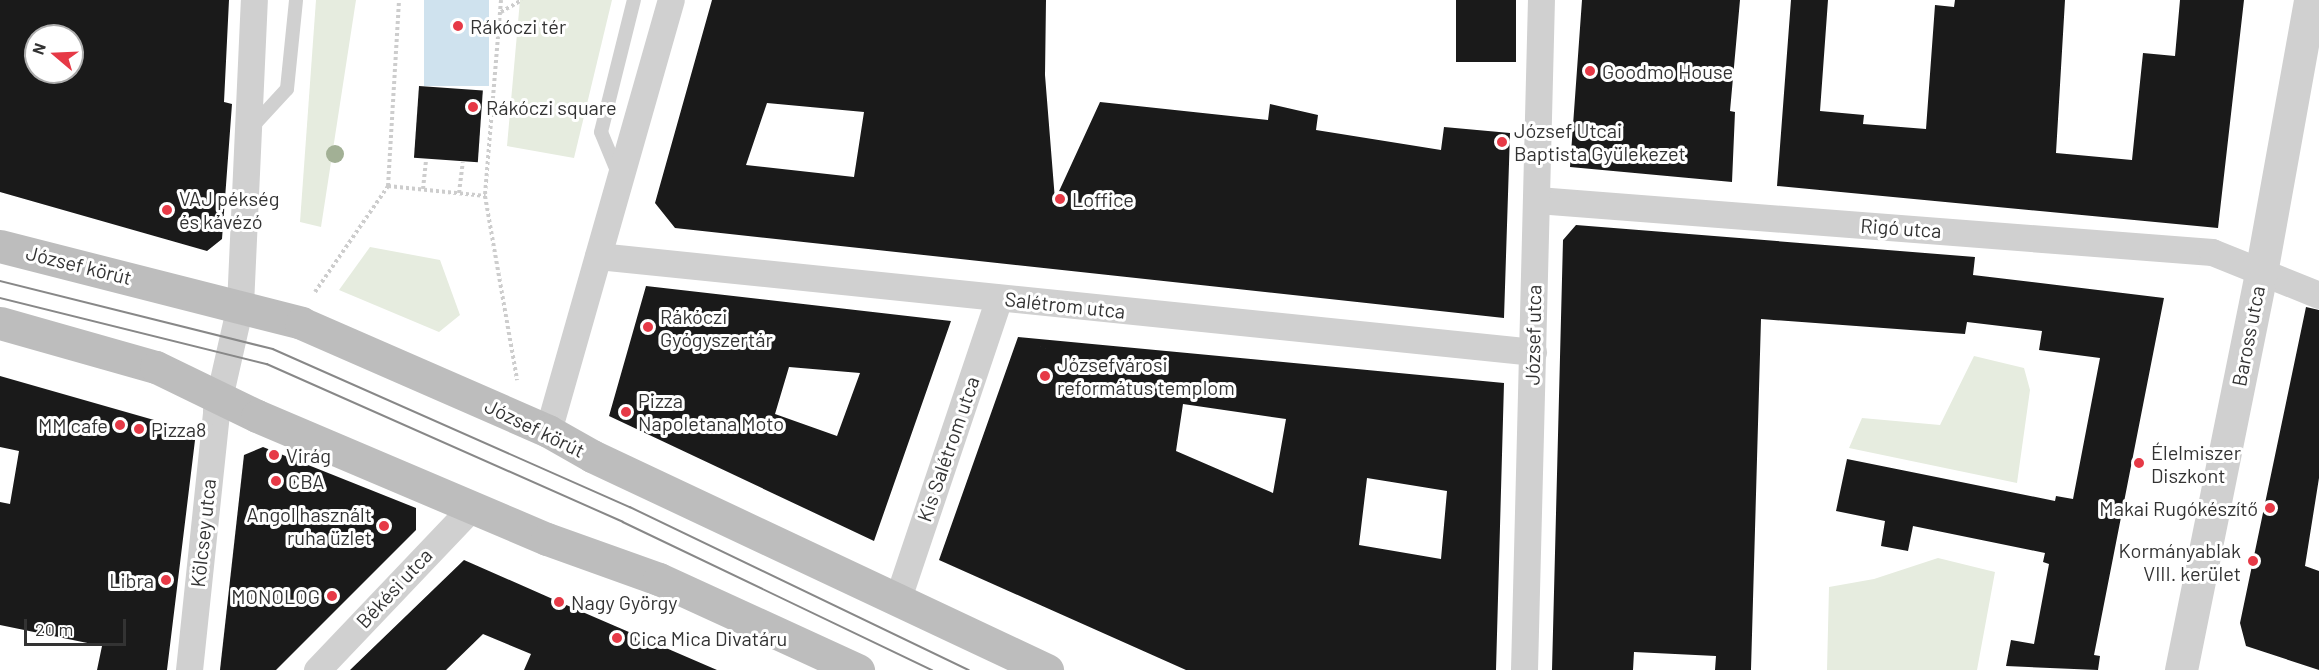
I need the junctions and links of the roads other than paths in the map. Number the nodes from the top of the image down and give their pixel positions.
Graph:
1 (254, 0) edge
2 (296, 0) edge
3 (634, 0) edge
4 (671, 0) edge
5 (1541, 0) edge
6 (2310, 0) edge
7 (245, 134) junction
8 (620, 179) junction
9 (1536, 200) junction
10 (0, 246) edge
11 (598, 256) junction
12 (2261, 273) junction
13 (2319, 295) edge
14 (999, 298) junction
15 (240, 305) junction
16 (0, 323) edge
17 (1533, 352) junction
18 (218, 395) junction
19 (548, 430) junction
20 (472, 507) junction
21 (897, 601) junction
22 (2187, 669) edge
23 (189, 670) edge
24 (317, 670) edge
25 (858, 670) edge
26 (1047, 670) edge
27 (1524, 670) edge

1 - 7 street
2 - 7 lane
3 - 8 lane
4 - 8 street
5 - 9 street, József utca
6 - 12 street, Baross utca
7 - 15 street
8 - 11 street
9 - 12 street, Rigó utca
9 - 17 street, József utca
10 - 15 main road, József körút
11 - 14 street, Salétrom utca
11 - 19 street
12 - 13 street, Rigó utca
12 - 22 street, Baross utca
14 - 17 street, Salétrom utca
14 - 21 street, Kis Salétrom utca
15 - 18 street, Kölcsey utca
15 - 19 main road, József körút
16 - 18 main road
17 - 27 street, József utca
18 - 20 main road
18 - 23 street, Kölcsey utca
19 - 21 main road, József körút
20 - 24 street, Békési utca
20 - 25 main road
21 - 26 main road, József körút

